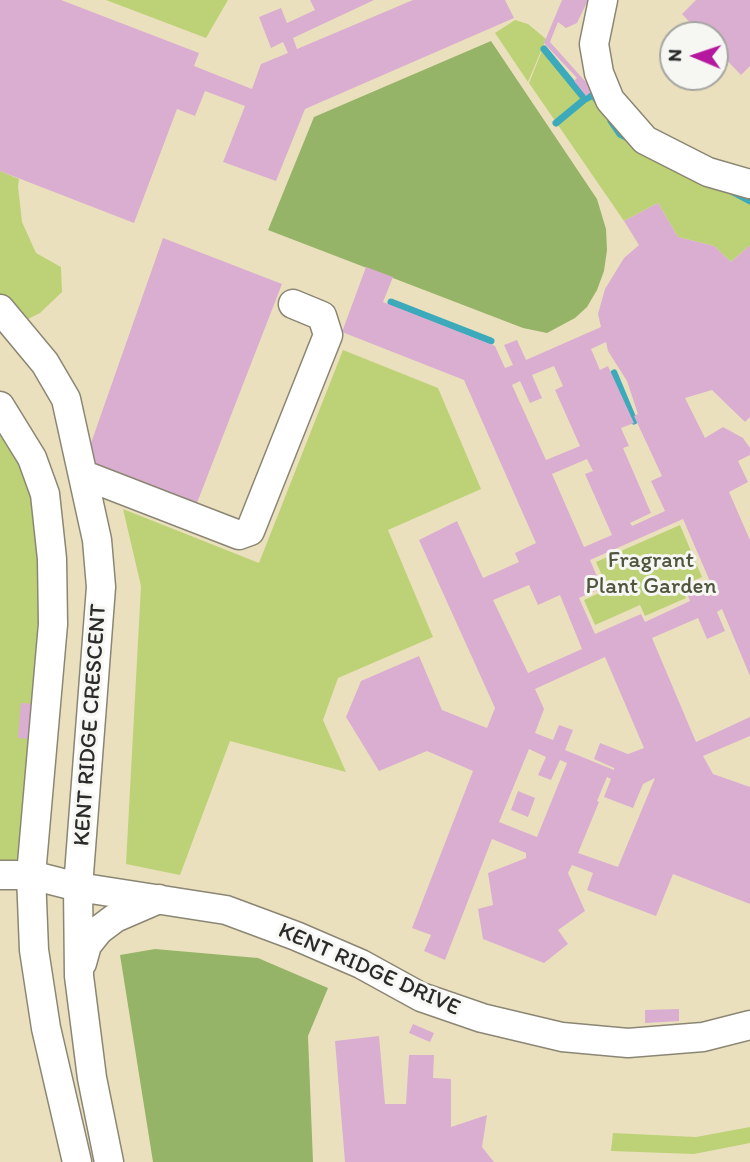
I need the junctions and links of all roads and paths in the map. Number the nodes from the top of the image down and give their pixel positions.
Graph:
1 (603, 0) edge
2 (750, 184) edge
3 (293, 304) dead end
4 (1, 313) edge
5 (0, 406) edge
6 (84, 475) junction
7 (0, 875) edge
8 (31, 875) junction
9 (78, 887) junction
10 (160, 898) junction
11 (79, 976) junction
12 (750, 1025) edge
13 (77, 1162) edge
14 (109, 1162) edge

1 - 2 street
3 - 6 street
4 - 6 street, KENT RIDGE CRESCENT
5 - 8 street, KENT RIDGE CRESCENT
6 - 9 street, KENT RIDGE CRESCENT
7 - 8 street, KENT RIDGE DRIVE
8 - 9 street, KENT RIDGE DRIVE
8 - 13 street, KENT RIDGE CRESCENT
9 - 10 street, KENT RIDGE DRIVE
9 - 11 street, KENT RIDGE CRESCENT
10 - 11 street
10 - 12 street, KENT RIDGE DRIVE
11 - 14 street, KENT RIDGE CRESCENT

